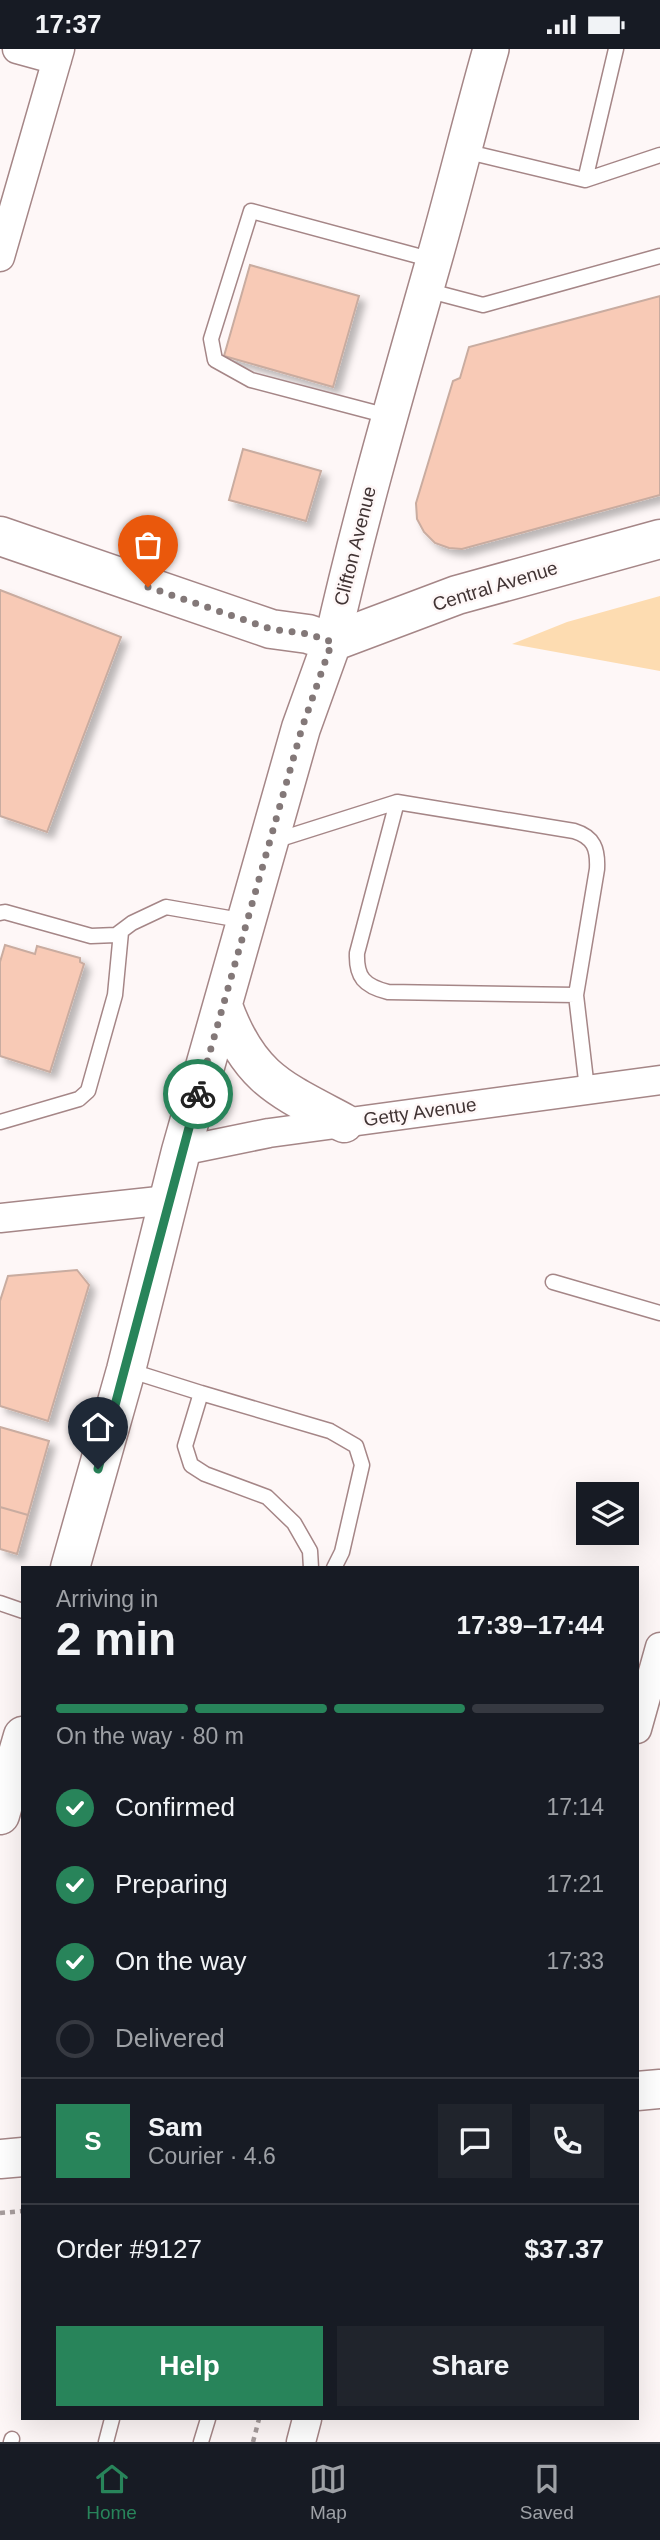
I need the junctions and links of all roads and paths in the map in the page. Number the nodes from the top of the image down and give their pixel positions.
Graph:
1 (18, 49) edge
2 (491, 49) edge
3 (616, 49) edge
4 (58, 55) edge
5 (463, 150) junction
6 (660, 155) edge
7 (585, 180) junction
8 (660, 256) edge
9 (0, 257) edge
10 (429, 275) junction
11 (388, 416) junction
12 (0, 536) edge
13 (660, 539) edge
14 (332, 642) junction
15 (397, 802) junction
16 (269, 842) junction
17 (0, 913) edge
18 (247, 921) junction
19 (121, 932) junction
20 (576, 995) junction
21 (223, 1006) junction
22 (660, 1080) edge
23 (587, 1089) junction
24 (0, 1122) edge
25 (344, 1123) junction
26 (181, 1151) junction
27 (168, 1200) junction
28 (0, 1219) edge
29 (552, 1282) dead end
30 (660, 1313) edge
31 (126, 1370) junction
32 (201, 1393) junction
33 (71, 1566) edge
34 (311, 1566) edge
35 (335, 1566) edge
36 (0, 1603) edge
37 (21, 1610) edge
38 (660, 1647) edge
39 (639, 1722) edge
40 (21, 1742) edge
41 (0, 1815) edge
42 (660, 2089) edge
43 (639, 2091) edge
44 (21, 2157) edge
45 (0, 2159) edge
46 (21, 2211) edge
47 (0, 2213) edge
48 (112, 2420) edge
49 (208, 2420) edge
50 (260, 2420) edge
51 (307, 2420) edge
52 (106, 2442) edge
53 (201, 2442) edge
54 (253, 2442) edge
55 (301, 2442) edge

1 - 4 street
2 - 5 street, Clifton Avenue
3 - 7 lane
4 - 9 street
5 - 7 lane
5 - 10 street, Clifton Avenue
6 - 7 lane
8 - 10 lane
10 - 11 street, Clifton Avenue
10 - 11 lane
11 - 14 street, Clifton Avenue
12 - 14 main road
13 - 14 main road, Central Avenue
14 - 16 main road, Clifton Avenue
15 - 16 lane
15 - 20 lane
15 - 20 lane
16 - 18 main road, Clifton Avenue
17 - 19 lane
18 - 19 lane
18 - 21 main road, Clifton Avenue
19 - 24 lane
20 - 23 lane
21 - 25 main road
21 - 26 main road, Clifton Avenue
22 - 23 street, Getty Avenue
23 - 25 street, Getty Avenue
25 - 26 street, Getty Avenue
26 - 27 main road, Clifton Avenue
27 - 28 street
27 - 31 main road, Clifton Avenue
29 - 30 lane
31 - 32 lane
31 - 33 main road, Clifton Avenue
32 - 34 lane
32 - 35 lane
36 - 37 lane
38 - 39 street
40 - 41 main road
42 - 43 main road
44 - 45 main road
46 - 47 path
48 - 52 lane
49 - 53 lane
50 - 54 path
51 - 55 street

